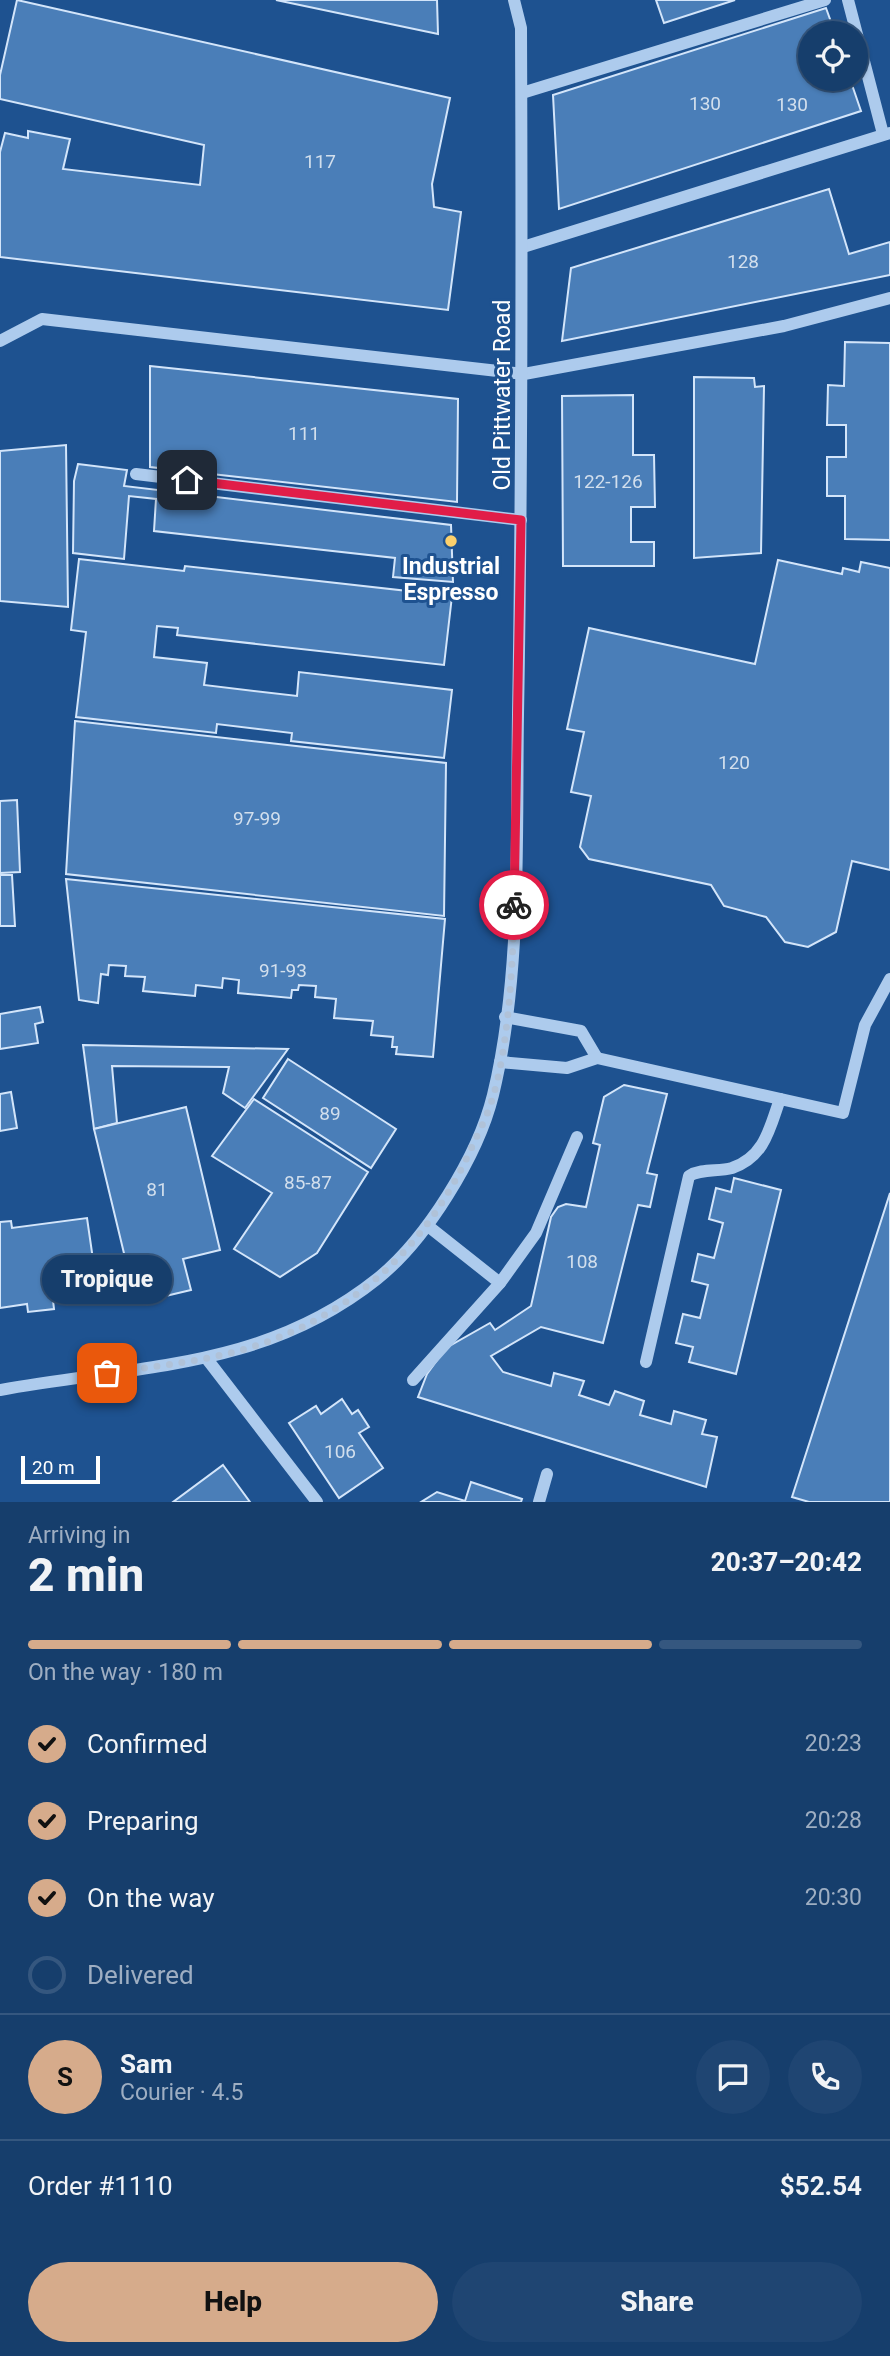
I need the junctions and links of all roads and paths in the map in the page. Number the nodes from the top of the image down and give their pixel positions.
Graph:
1 (514, 0) edge
2 (825, 0) edge
3 (848, 0) edge
4 (522, 93) junction
5 (887, 133) edge
6 (523, 247) junction
7 (890, 298) edge
8 (0, 341) edge
9 (524, 374) junction
10 (136, 474) dead end
11 (521, 520) junction
12 (890, 979) edge
13 (505, 1017) junction
14 (597, 1058) junction
15 (500, 1062) junction
16 (780, 1099) junction
17 (577, 1137) dead end
18 (428, 1226) junction
19 (500, 1283) junction
20 (206, 1359) junction
21 (646, 1362) dead end
22 (413, 1380) dead end
23 (0, 1390) edge
24 (547, 1474) dead end
25 (317, 1502) edge
26 (538, 1502) edge

1 - 4 street, Old Pittwater Road
2 - 4 street
3 - 5 street
4 - 6 street, Old Pittwater Road
5 - 6 street
6 - 9 street, Old Pittwater Road
7 - 9 street
8 - 9 street
9 - 11 street, Old Pittwater Road
10 - 11 street
11 - 13 street, Old Pittwater Road
12 - 16 street
13 - 14 street
13 - 15 street, Old Pittwater Road
14 - 15 street
14 - 16 street
15 - 18 street, Old Pittwater Road
16 - 21 street
17 - 19 street
18 - 19 street
18 - 20 street, Old Pittwater Road
19 - 22 street
20 - 23 street, Old Pittwater Road
20 - 25 street
24 - 26 street

